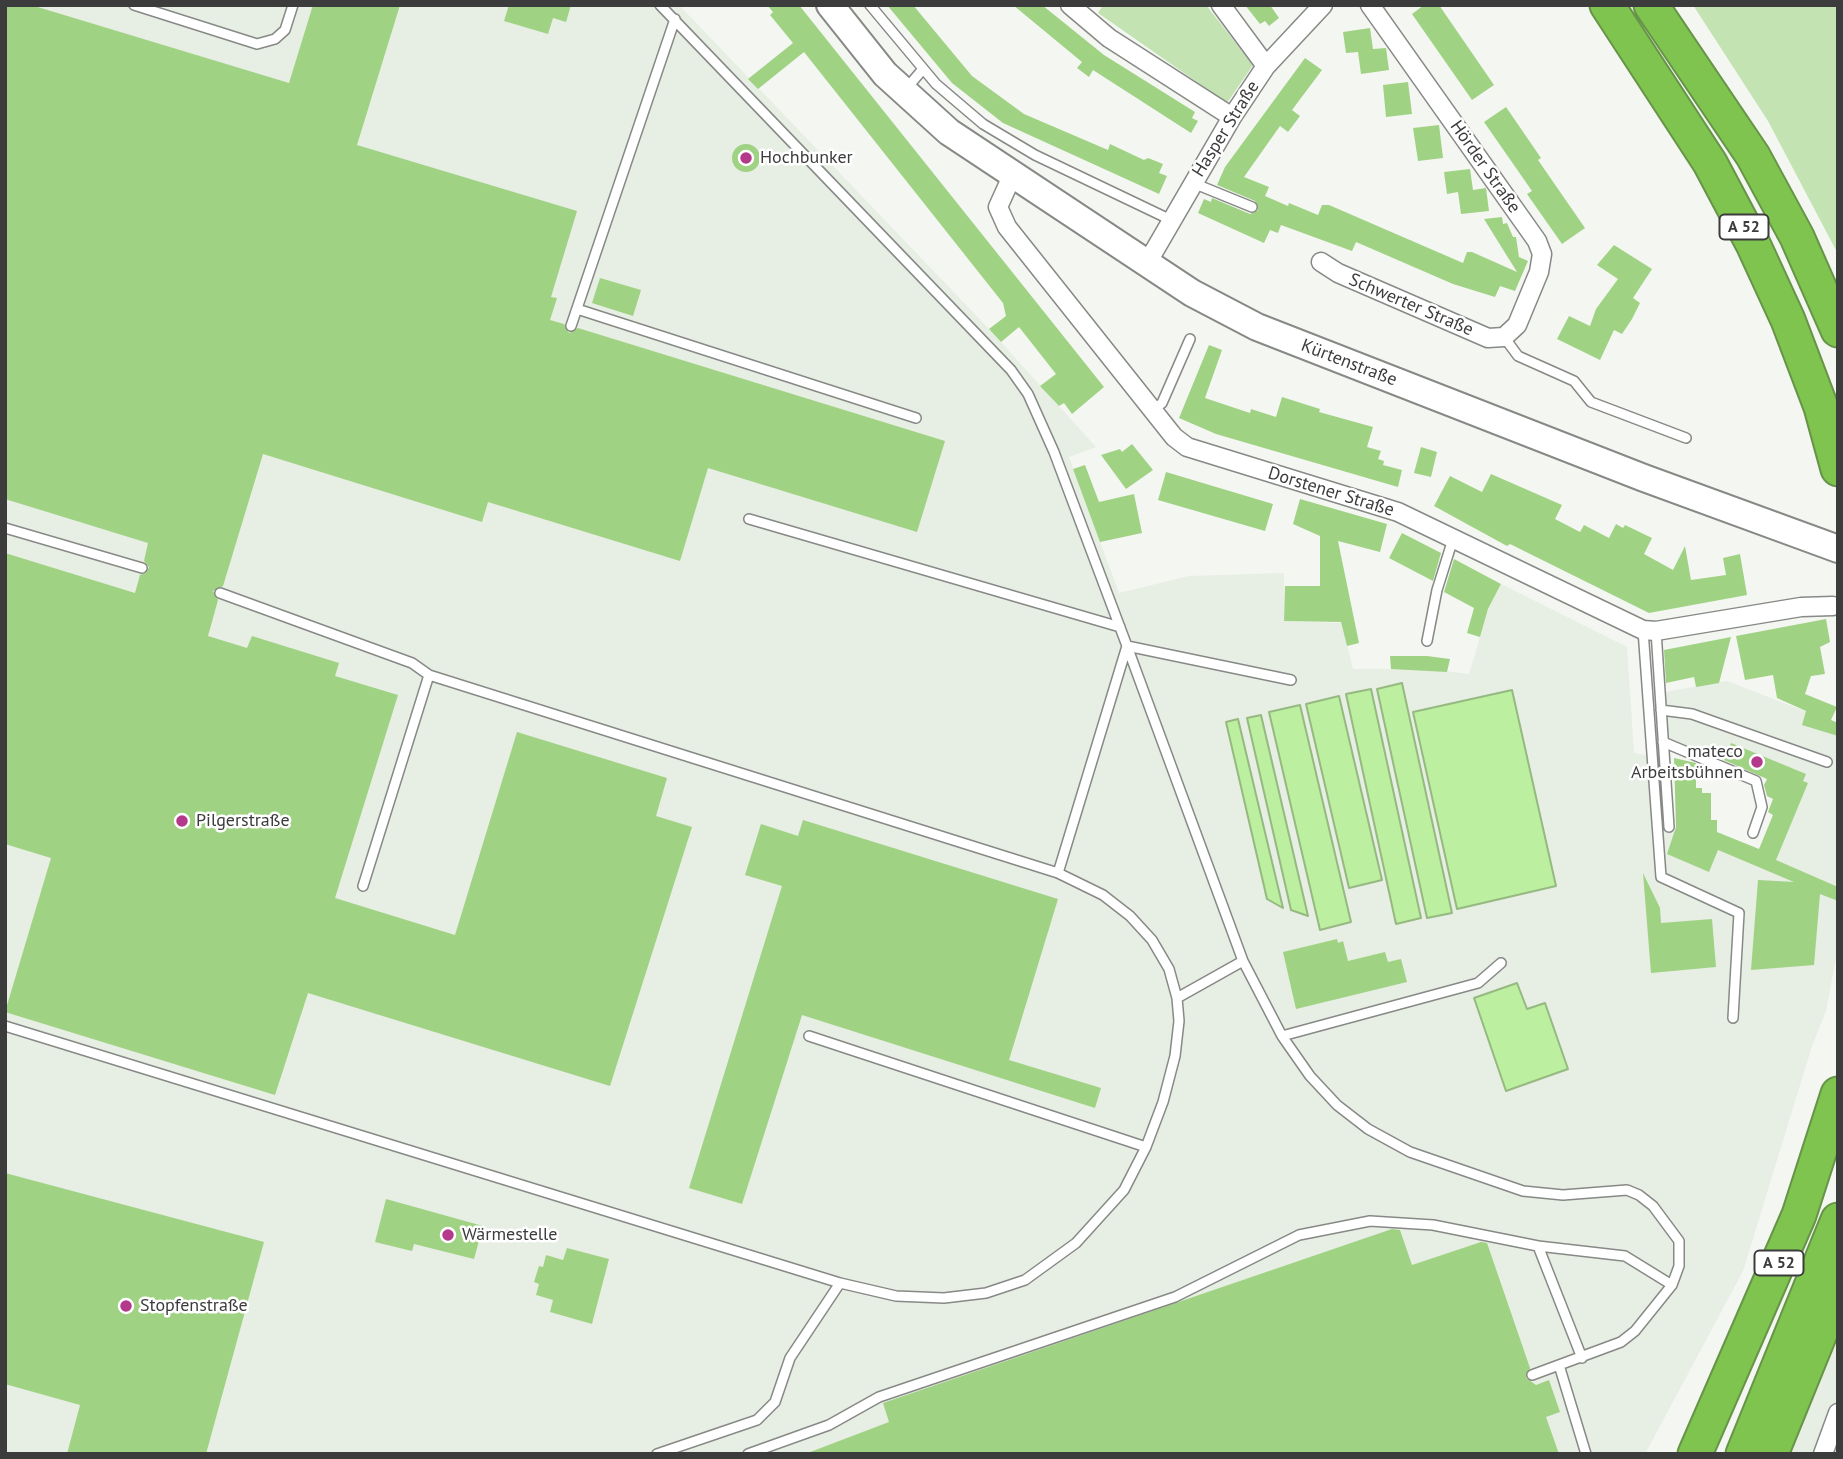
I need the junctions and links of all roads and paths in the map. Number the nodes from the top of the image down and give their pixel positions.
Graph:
1 (134, 5) edge
2 (293, 5) edge
3 (660, 5) edge
4 (830, 5) edge
5 (870, 5) edge
6 (1070, 5) edge
7 (1220, 5) edge
8 (1323, 5) edge
9 (1370, 5) edge
10 (1607, 5) edge
11 (1651, 5) edge
12 (675, 19) junction
13 (1266, 66) junction
14 (923, 69) junction
15 (904, 93) junction
16 (1232, 117) junction
17 (1012, 176) junction
18 (1193, 183) junction
19 (1252, 208) dead end
20 (1171, 220) junction
21 (1321, 262) dead end
22 (1146, 265) junction
23 (577, 309) junction
24 (571, 326) dead end
25 (1838, 330) edge
26 (1504, 337) junction
27 (1190, 340) dead end
28 (1152, 411) junction
29 (916, 418) dead end
30 (1686, 438) dead end
31 (1838, 468) edge
32 (749, 519) dead end
33 (5, 528) edge
34 (1453, 539) junction
35 (1838, 549) edge
36 (142, 568) dead end
37 (220, 593) dead end
38 (1833, 606) dead end
39 (1120, 627) junction
40 (1650, 630) junction
41 (1427, 641) dead end
42 (1127, 646) junction
43 (429, 675) junction
44 (1291, 680) dead end
45 (1661, 710) junction
46 (1663, 742) junction
47 (1827, 762) dead end
48 (1669, 827) dead end
49 (1753, 833) dead end
50 (1058, 873) junction
51 (363, 886) dead end
52 (1243, 961) junction
53 (1501, 963) dead end
54 (1177, 999) junction
55 (1733, 1018) dead end
56 (5, 1026) edge
57 (809, 1036) dead end
58 (1282, 1036) junction
59 (1838, 1094) edge
60 (1146, 1147) junction
61 (1838, 1220) edge
62 (1538, 1246) junction
63 (1838, 1260) edge
64 (840, 1283) junction
65 (1672, 1285) junction
66 (1582, 1359) junction
67 (1559, 1365) junction
68 (1532, 1375) dead end
69 (1838, 1413) edge
70 (1712, 1417) junction
71 (657, 1454) edge
72 (748, 1454) edge
73 (1586, 1454) edge
74 (1683, 1454) edge
75 (1695, 1454) edge
76 (1742, 1454) edge
77 (1770, 1454) edge
78 (1823, 1454) edge

1 - 2 lane
3 - 12 lane
4 - 15 main road, Kürtenstraße
5 - 14 lane
6 - 16 street
7 - 13 street
8 - 13 street, Hasper Straße
9 - 26 street, Hörder Straße
10 - 31 highway, A 52
11 - 25 highway, A 52
12 - 23 lane
12 - 39 lane
13 - 16 street, Hasper Straße
14 - 15 lane
14 - 20 lane
15 - 17 main road, Kürtenstraße
16 - 18 street, Hasper Straße
17 - 22 main road, Kürtenstraße
17 - 28 street, Dorstener Straße
18 - 19 lane
18 - 20 street, Hasper Straße
20 - 22 street, Hasper Straße
21 - 26 street, Schwerter Straße
22 - 35 main road, Kürtenstraße
23 - 24 lane
23 - 29 lane
26 - 30 lane
27 - 28 lane
28 - 34 street, Dorstener Straße
32 - 39 lane
33 - 36 lane
34 - 40 street, Dorstener Straße
34 - 41 lane
37 - 43 lane
38 - 40 street
39 - 42 lane
40 - 45 lane
40 - 55 lane
42 - 44 lane
42 - 50 lane
42 - 52 lane
43 - 50 lane
43 - 51 lane
45 - 46 lane
45 - 47 lane
46 - 48 lane
46 - 49 lane
50 - 54 lane
52 - 54 lane
52 - 58 lane
53 - 58 lane
54 - 60 lane
56 - 64 lane
57 - 60 lane
58 - 65 lane
59 - 70 highway, A 52
60 - 64 lane
61 - 76 highway, A 52
62 - 65 lane
62 - 66 lane
62 - 72 lane
63 - 77 highway
64 - 71 lane
65 - 66 lane
66 - 67 lane
67 - 68 lane
67 - 73 lane
69 - 78 street
70 - 74 highway
70 - 75 highway, A 52

